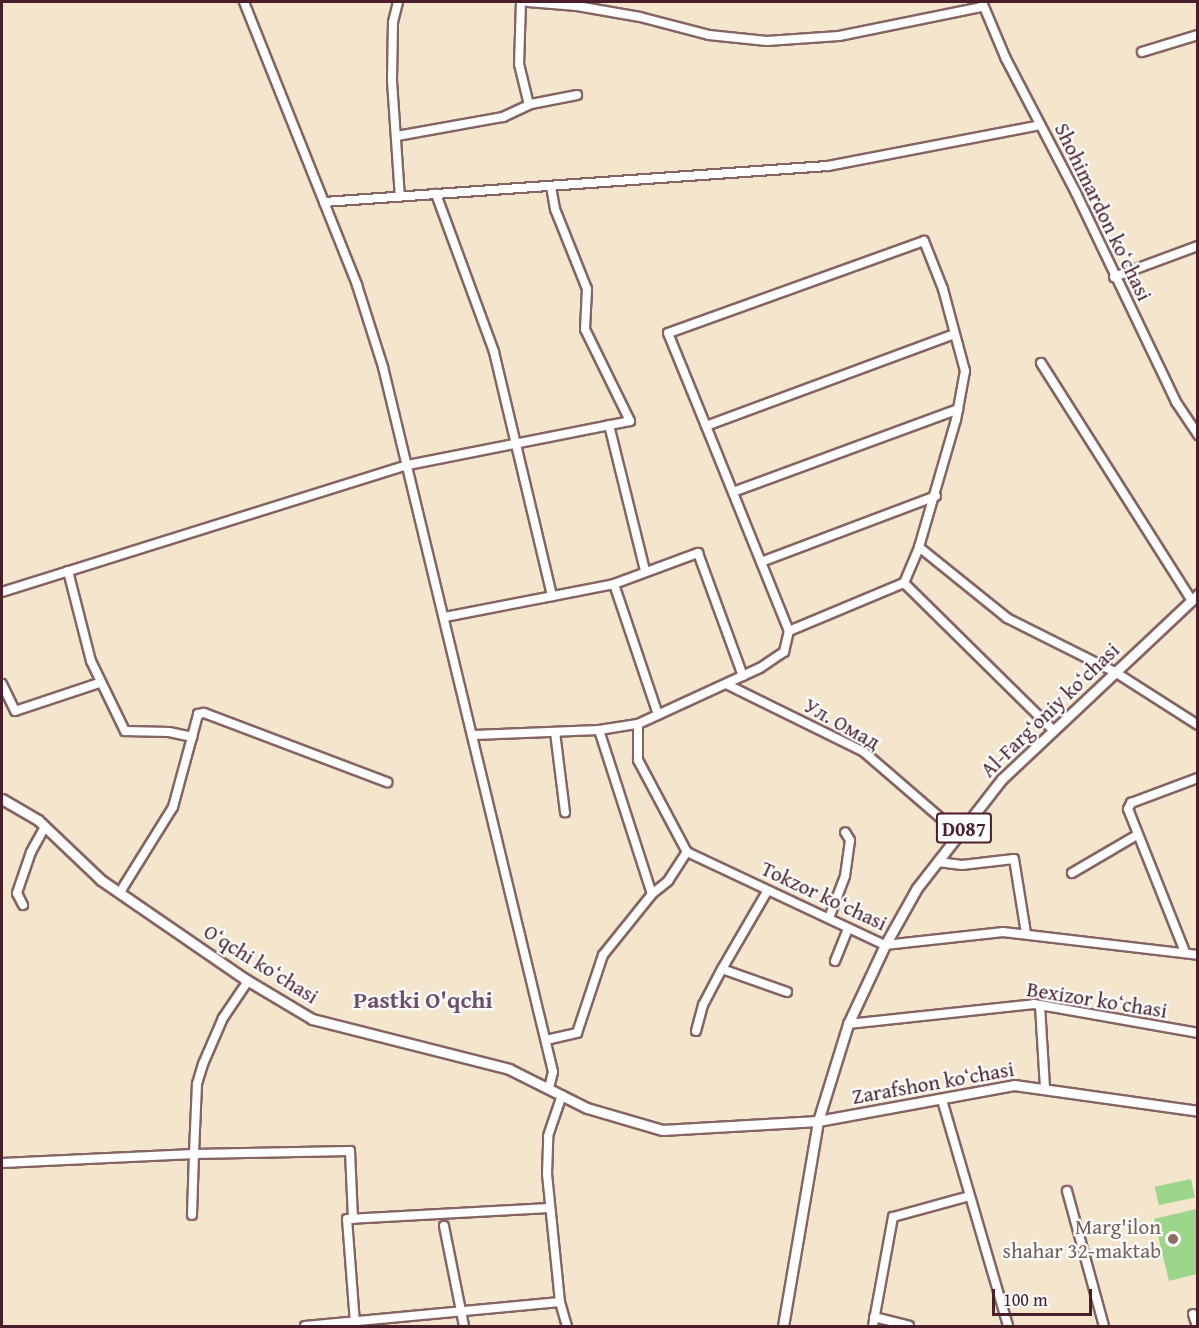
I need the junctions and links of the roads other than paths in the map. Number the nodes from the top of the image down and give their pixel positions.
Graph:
1 (243, 2) edge
2 (398, 2) edge
3 (521, 2) edge
4 (528, 2) edge
5 (982, 4) edge
6 (1197, 35) edge
7 (1142, 52) dead end
8 (577, 95) dead end
9 (529, 105) junction
10 (1040, 125) junction
11 (397, 136) junction
12 (551, 186) junction
13 (436, 194) junction
14 (400, 196) junction
15 (324, 202) junction
16 (1197, 246) edge
17 (1114, 277) junction
18 (955, 334) junction
19 (1041, 363) dead end
20 (958, 409) junction
21 (609, 425) junction
22 (706, 426) junction
23 (1197, 435) edge
24 (516, 443) junction
25 (408, 465) junction
26 (733, 492) junction
27 (936, 496) junction
28 (919, 547) junction
29 (761, 562) junction
30 (68, 571) junction
31 (645, 571) junction
32 (904, 583) junction
33 (614, 584) junction
34 (2, 592) edge
35 (552, 596) junction
36 (1194, 596) edge
37 (445, 617) junction
38 (789, 631) junction
39 (1115, 672) junction
40 (743, 676) junction
41 (99, 683) junction
42 (2, 684) edge
43 (726, 684) junction
44 (658, 715) junction
45 (638, 724) junction
46 (1197, 726) edge
47 (599, 729) junction
48 (1053, 730) junction
49 (555, 732) junction
50 (474, 735) junction
51 (192, 737) junction
52 (1197, 778) edge
53 (387, 782) dead end
54 (2, 798) edge
55 (565, 812) dead end
56 (45, 827) junction
57 (845, 832) dead end
58 (959, 834) junction
59 (1137, 835) junction
60 (687, 852) junction
61 (938, 862) junction
62 (1072, 873) dead end
63 (768, 890) junction
64 (120, 892) junction
65 (652, 894) junction
66 (23, 905) dead end
67 (829, 918) junction
68 (848, 927) junction
69 (1026, 933) junction
70 (885, 945) junction
71 (1185, 952) junction
72 (1197, 955) edge
73 (835, 961) dead end
74 (722, 969) junction
75 (248, 981) junction
76 (787, 992) dead end
77 (1040, 1006) junction
78 (848, 1024) junction
79 (696, 1031) dead end
80 (1197, 1033) edge
81 (546, 1040) junction
82 (1045, 1087) junction
83 (549, 1088) junction
84 (562, 1095) junction
85 (942, 1100) junction
86 (1197, 1111) edge
87 (818, 1121) junction
88 (194, 1154) junction
89 (2, 1163) edge
90 (1067, 1191) dead end
91 (969, 1196) junction
92 (550, 1208) junction
93 (192, 1215) dead end
94 (353, 1219) junction
95 (444, 1226) dead end
96 (560, 1302) junction
97 (460, 1312) junction
98 (1193, 1314) dead end
99 (874, 1317) junction
100 (355, 1323) junction
101 (305, 1326) edge
102 (328, 1326) edge
103 (464, 1326) edge
104 (567, 1326) edge
105 (783, 1326) edge
106 (873, 1326) edge
107 (909, 1326) edge
108 (1008, 1326) edge
109 (1104, 1326) edge
110 (1197, 1326) edge

1 - 15 street
2 - 11 street
3 - 9 street
4 - 5 street
5 - 10 street, Shohimardon koʻchasi
6 - 7 street
8 - 9 street
9 - 11 street
10 - 12 street
10 - 17 street, Shohimardon koʻchasi
11 - 14 street
12 - 13 street
12 - 21 street
13 - 14 street
13 - 24 street
14 - 15 street
15 - 25 street
16 - 17 street
17 - 23 street, Shohimardon koʻchasi
18 - 20 street
18 - 22 street
18 - 22 street
19 - 36 street
20 - 26 street
20 - 27 street
21 - 24 street
21 - 31 street
22 - 26 street
24 - 25 street
24 - 35 street
25 - 30 street
25 - 37 street
26 - 29 street
27 - 28 street
27 - 29 street
28 - 32 street
28 - 39 street
29 - 38 street
30 - 34 street
30 - 41 street
31 - 33 street
31 - 40 street
32 - 38 street
32 - 48 street
33 - 35 street
33 - 44 street
35 - 37 street
36 - 39 main road, Al-Fargʻoniy koʻchasi / D087
37 - 50 street
38 - 40 street
39 - 46 street
39 - 48 main road, Al-Fargʻoniy koʻchasi / D087
40 - 43 street
41 - 42 street
41 - 51 street
43 - 44 street
43 - 58 street, Ул. Омад
44 - 45 street
45 - 47 street
45 - 60 street
47 - 49 street
47 - 65 street
48 - 58 main road, Al-Fargʻoniy koʻchasi / D087
49 - 50 street
49 - 55 street
50 - 81 street
51 - 53 street
51 - 64 street
52 - 59 street
54 - 56 main road, Oʻqchi koʻchasi
56 - 64 main road, Oʻqchi koʻchasi
56 - 66 street
57 - 67 street
58 - 61 main road, Al-Fargʻoniy koʻchasi / D087
59 - 62 street
59 - 71 street
60 - 63 street, Tokzor koʻchasi
60 - 65 street
61 - 69 street
61 - 70 main road, Al-Fargʻoniy koʻchasi / D087
63 - 67 street, Tokzor koʻchasi
63 - 74 street
64 - 75 main road, Oʻqchi koʻchasi
65 - 81 street
67 - 68 street, Tokzor koʻchasi
68 - 70 street, Tokzor koʻchasi
68 - 73 street
69 - 70 street, Tokzor koʻchasi
69 - 71 street, Tokzor koʻchasi
70 - 78 main road, Al-Fargʻoniy koʻchasi / D087
71 - 72 street, Tokzor koʻchasi
74 - 76 street
74 - 79 street
75 - 83 main road, Oʻqchi koʻchasi
75 - 88 street
77 - 78 street, Bexizor koʻchasi
77 - 80 street, Bexizor koʻchasi
77 - 82 street
78 - 87 main road, Al-Fargʻoniy koʻchasi / D087
81 - 83 street
82 - 85 main road, Zarafshon koʻchasi
82 - 86 main road, Zarafshon koʻchasi
83 - 84 main road, Oʻqchi koʻchasi
84 - 87 main road, Oʻqchi koʻchasi
84 - 92 street
85 - 87 main road, Zarafshon koʻchasi
85 - 91 street
87 - 105 main road, D087
88 - 89 street
88 - 93 street
88 - 94 street
90 - 109 street
91 - 99 street
91 - 108 street
92 - 94 street
92 - 96 street
94 - 100 street
95 - 97 street
96 - 97 street
96 - 104 street
97 - 100 street
97 - 103 street
98 - 110 street
99 - 106 street
99 - 107 street
100 - 102 street
101 - 102 street

